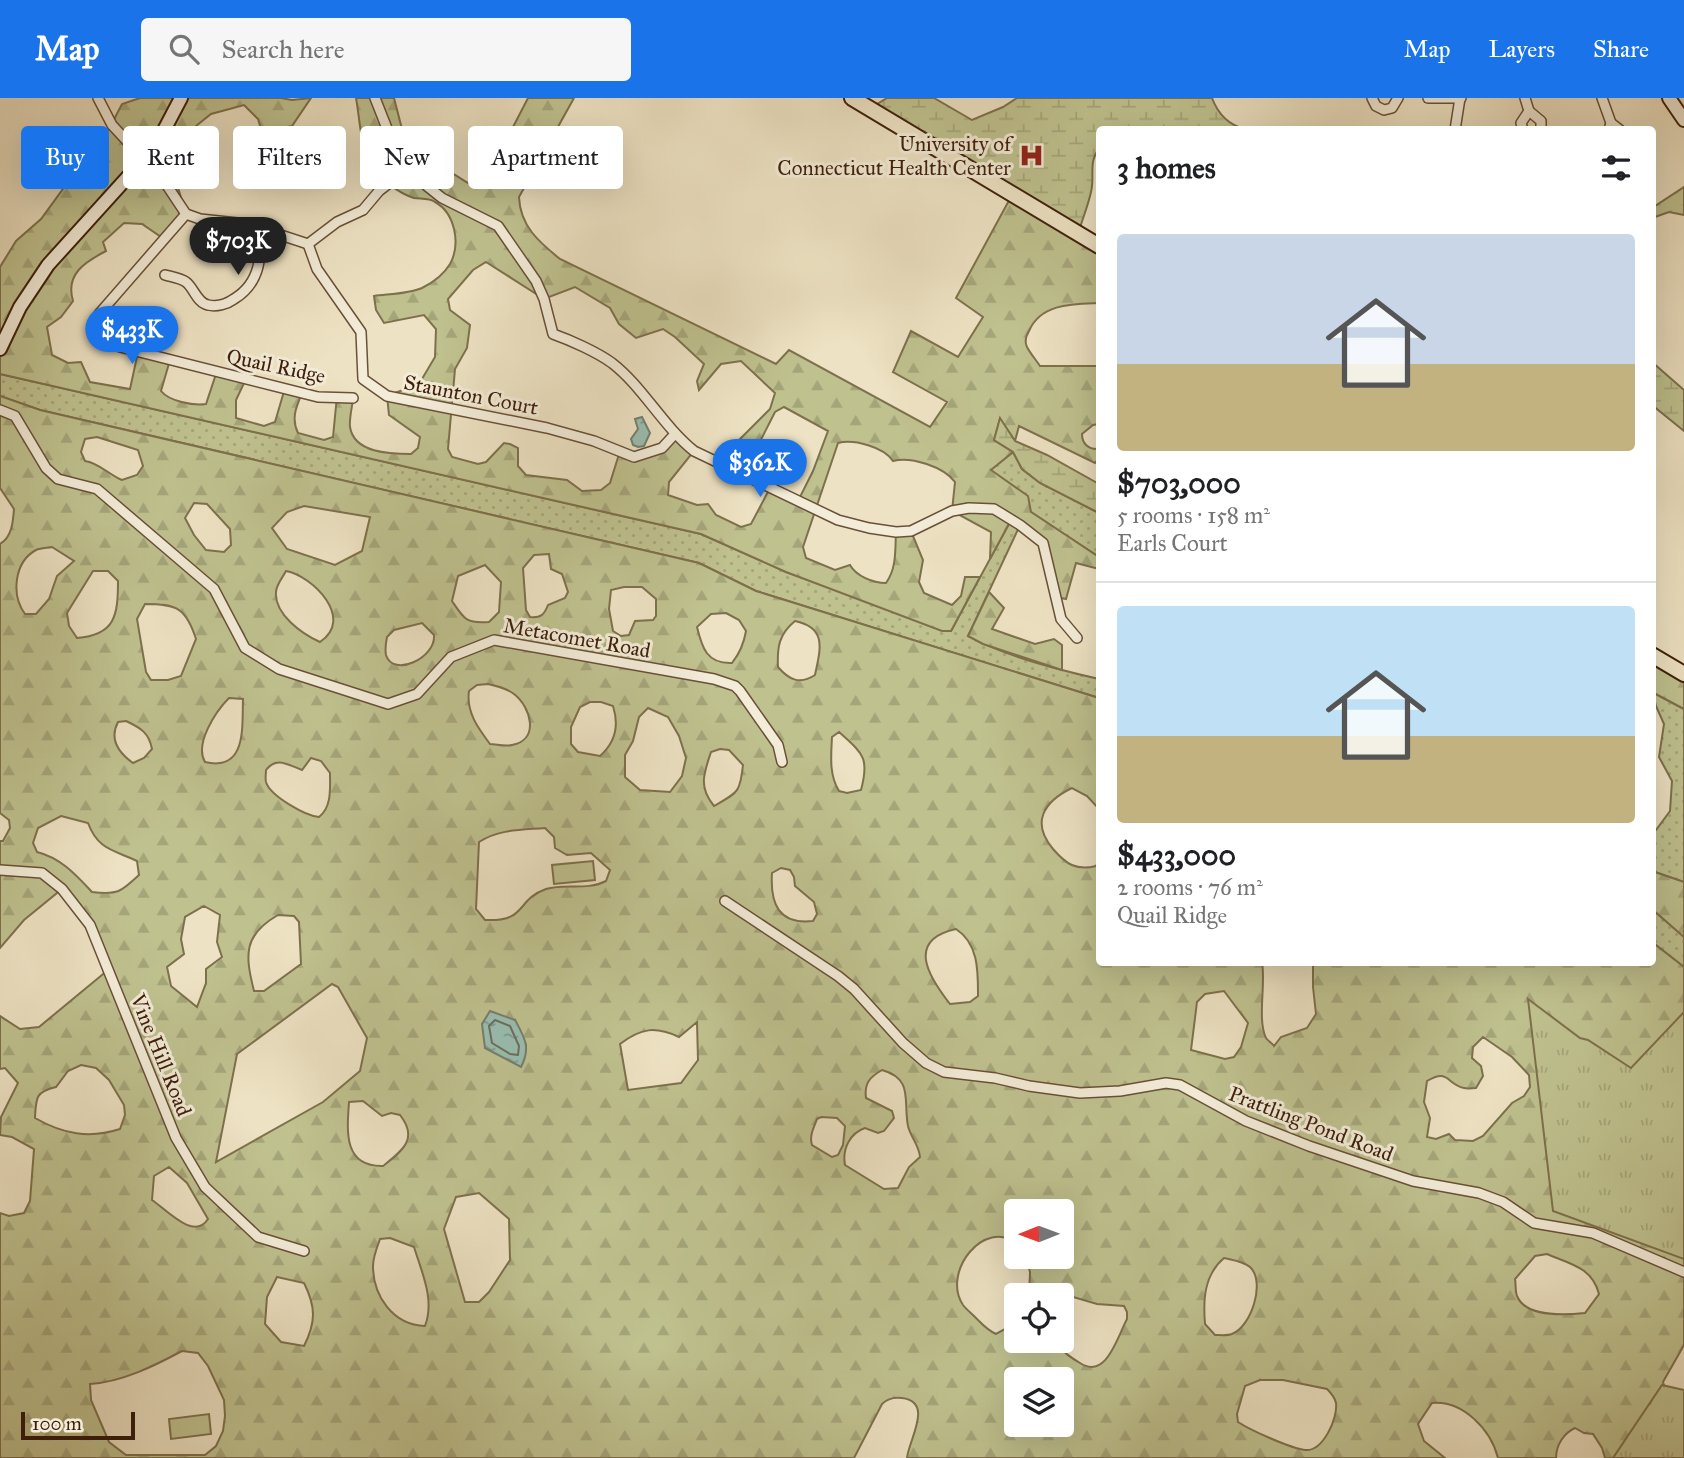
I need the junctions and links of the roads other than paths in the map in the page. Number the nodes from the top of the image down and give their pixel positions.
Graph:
1 (98, 98) edge
2 (181, 98) edge
3 (375, 98) edge
4 (852, 98) edge
5 (1372, 98) edge
6 (1398, 98) edge
7 (1428, 98) edge
8 (1461, 98) edge
9 (1525, 98) edge
10 (1602, 98) edge
11 (1670, 98) edge
12 (874, 104) edge
13 (1529, 111) junction
14 (1684, 121) edge
15 (164, 126) edge
16 (386, 126) edge
17 (1456, 126) edge
18 (1522, 126) edge
19 (1541, 126) edge
20 (1610, 126) edge
21 (123, 134) edge
22 (123, 182) edge
23 (169, 189) edge
24 (382, 189) edge
25 (431, 189) edge
26 (186, 214) junction
27 (254, 227) junction
28 (271, 231) junction
29 (308, 244) junction
30 (1096, 244) edge
31 (260, 247) junction
32 (165, 275) dead end
33 (0, 349) edge
34 (353, 398) dead end
35 (0, 410) edge
36 (674, 435) junction
37 (1077, 638) dead end
38 (1656, 657) edge
39 (1684, 674) edge
40 (782, 762) dead end
41 (0, 870) edge
42 (725, 901) dead end
43 (304, 1251) dead end
44 (1684, 1272) edge

1 - 21 street
2 - 15 street
3 - 16 street
4 - 12 main road
5 - 6 street
7 - 8 street
8 - 17 street
9 - 13 street
10 - 20 street
11 - 14 street
12 - 30 main road
13 - 18 street
13 - 19 street
22 - 33 street
23 - 26 street
24 - 29 street
25 - 36 street
26 - 27 street
26 - 34 street, Quail Ridge
27 - 28 street
27 - 31 street
28 - 29 street
28 - 31 street
29 - 36 street, Staunton Court
31 - 32 street
35 - 40 street, Metacomet Road
36 - 37 street
38 - 39 main road
41 - 43 street, Vine Hill Road
42 - 44 street, Prattling Pond Road

